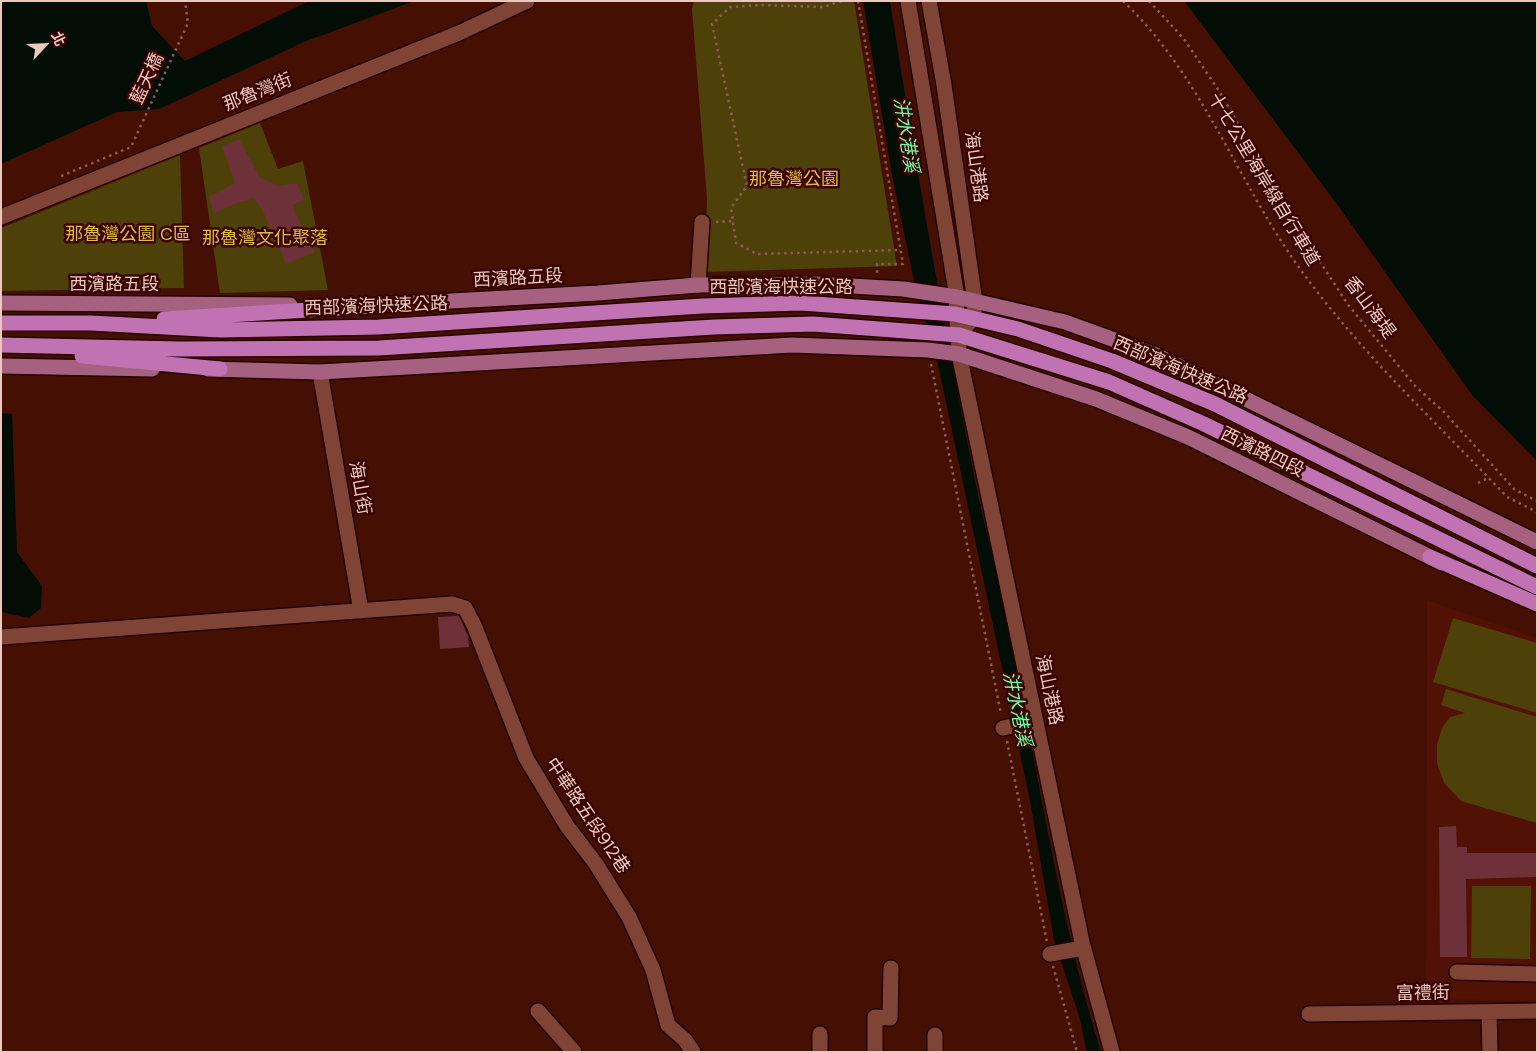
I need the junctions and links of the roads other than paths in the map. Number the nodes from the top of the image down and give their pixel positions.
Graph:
1 (527, 1) edge
2 (908, 1) edge
3 (929, 1) edge
4 (946, 95) junction
5 (924, 96) junction
6 (1, 217) edge
7 (702, 222) dead end
8 (698, 285) junction
9 (957, 297) junction
10 (975, 302) junction
11 (1, 303) edge
12 (372, 306) junction
13 (955, 314) junction
14 (973, 318) junction
15 (1, 323) edge
16 (91, 323) junction
17 (959, 335) junction
18 (1, 347) edge
19 (959, 354) junction
20 (1, 366) edge
21 (220, 370) junction
22 (320, 372) junction
23 (1537, 542) edge
24 (1430, 557) junction
25 (1537, 566) edge
26 (1537, 587) edge
27 (1537, 604) edge
28 (1537, 610) edge
29 (361, 611) junction
30 (1, 637) edge
31 (1036, 721) junction
32 (1004, 728) road end
33 (1083, 948) junction
34 (1050, 954) road end
35 (891, 968) dead end
36 (1457, 972) dead end
37 (1537, 974) edge
38 (538, 1011) dead end
39 (1537, 1011) edge
40 (1489, 1012) junction
41 (1309, 1014) dead end
42 (820, 1034) dead end
43 (936, 1035) dead end
44 (574, 1052) edge
45 (693, 1052) edge
46 (820, 1052) edge
47 (875, 1052) edge
48 (936, 1052) edge
49 (1112, 1052) edge
50 (1490, 1052) edge

1 - 6 street, 那魯灣街
2 - 5 street, 海山港路
3 - 4 street, 海山港路
4 - 5 street
4 - 10 street, 海山港路
5 - 9 street, 海山港路
7 - 8 street
8 - 9 main road, 西濱路五段
8 - 12 main road, 西濱路五段
9 - 10 main road, 西濱路五段
9 - 13 street, 海山港路
10 - 14 street, 海山港路
10 - 23 main road
11 - 12 main road, 西濱路五段
12 - 16 highway
13 - 14 highway, 西部濱海快速公路
13 - 16 highway, 西部濱海快速公路
13 - 17 street, 海山港路
14 - 17 street
14 - 25 highway, 西部濱海快速公路
15 - 16 highway, 西部濱海快速公路
17 - 18 highway, 西部濱海快速公路
17 - 19 street, 海山港路
17 - 26 highway, 西部濱海快速公路
18 - 21 highway
19 - 22 main road
19 - 24 main road, 西濱路四段
19 - 31 street, 海山港路
20 - 21 main road
21 - 22 main road
22 - 29 street, 海山街
24 - 27 highway
24 - 28 main road, 西濱路四段
29 - 30 street
29 - 45 street, 中華路五段912巷
31 - 32 street
31 - 33 street, 海山港路
33 - 34 street
33 - 49 street, 海山港路
35 - 47 street
36 - 37 street
38 - 44 street
39 - 40 street, 富禮街
40 - 41 street, 富禮街
40 - 50 street
42 - 46 street
43 - 48 street

